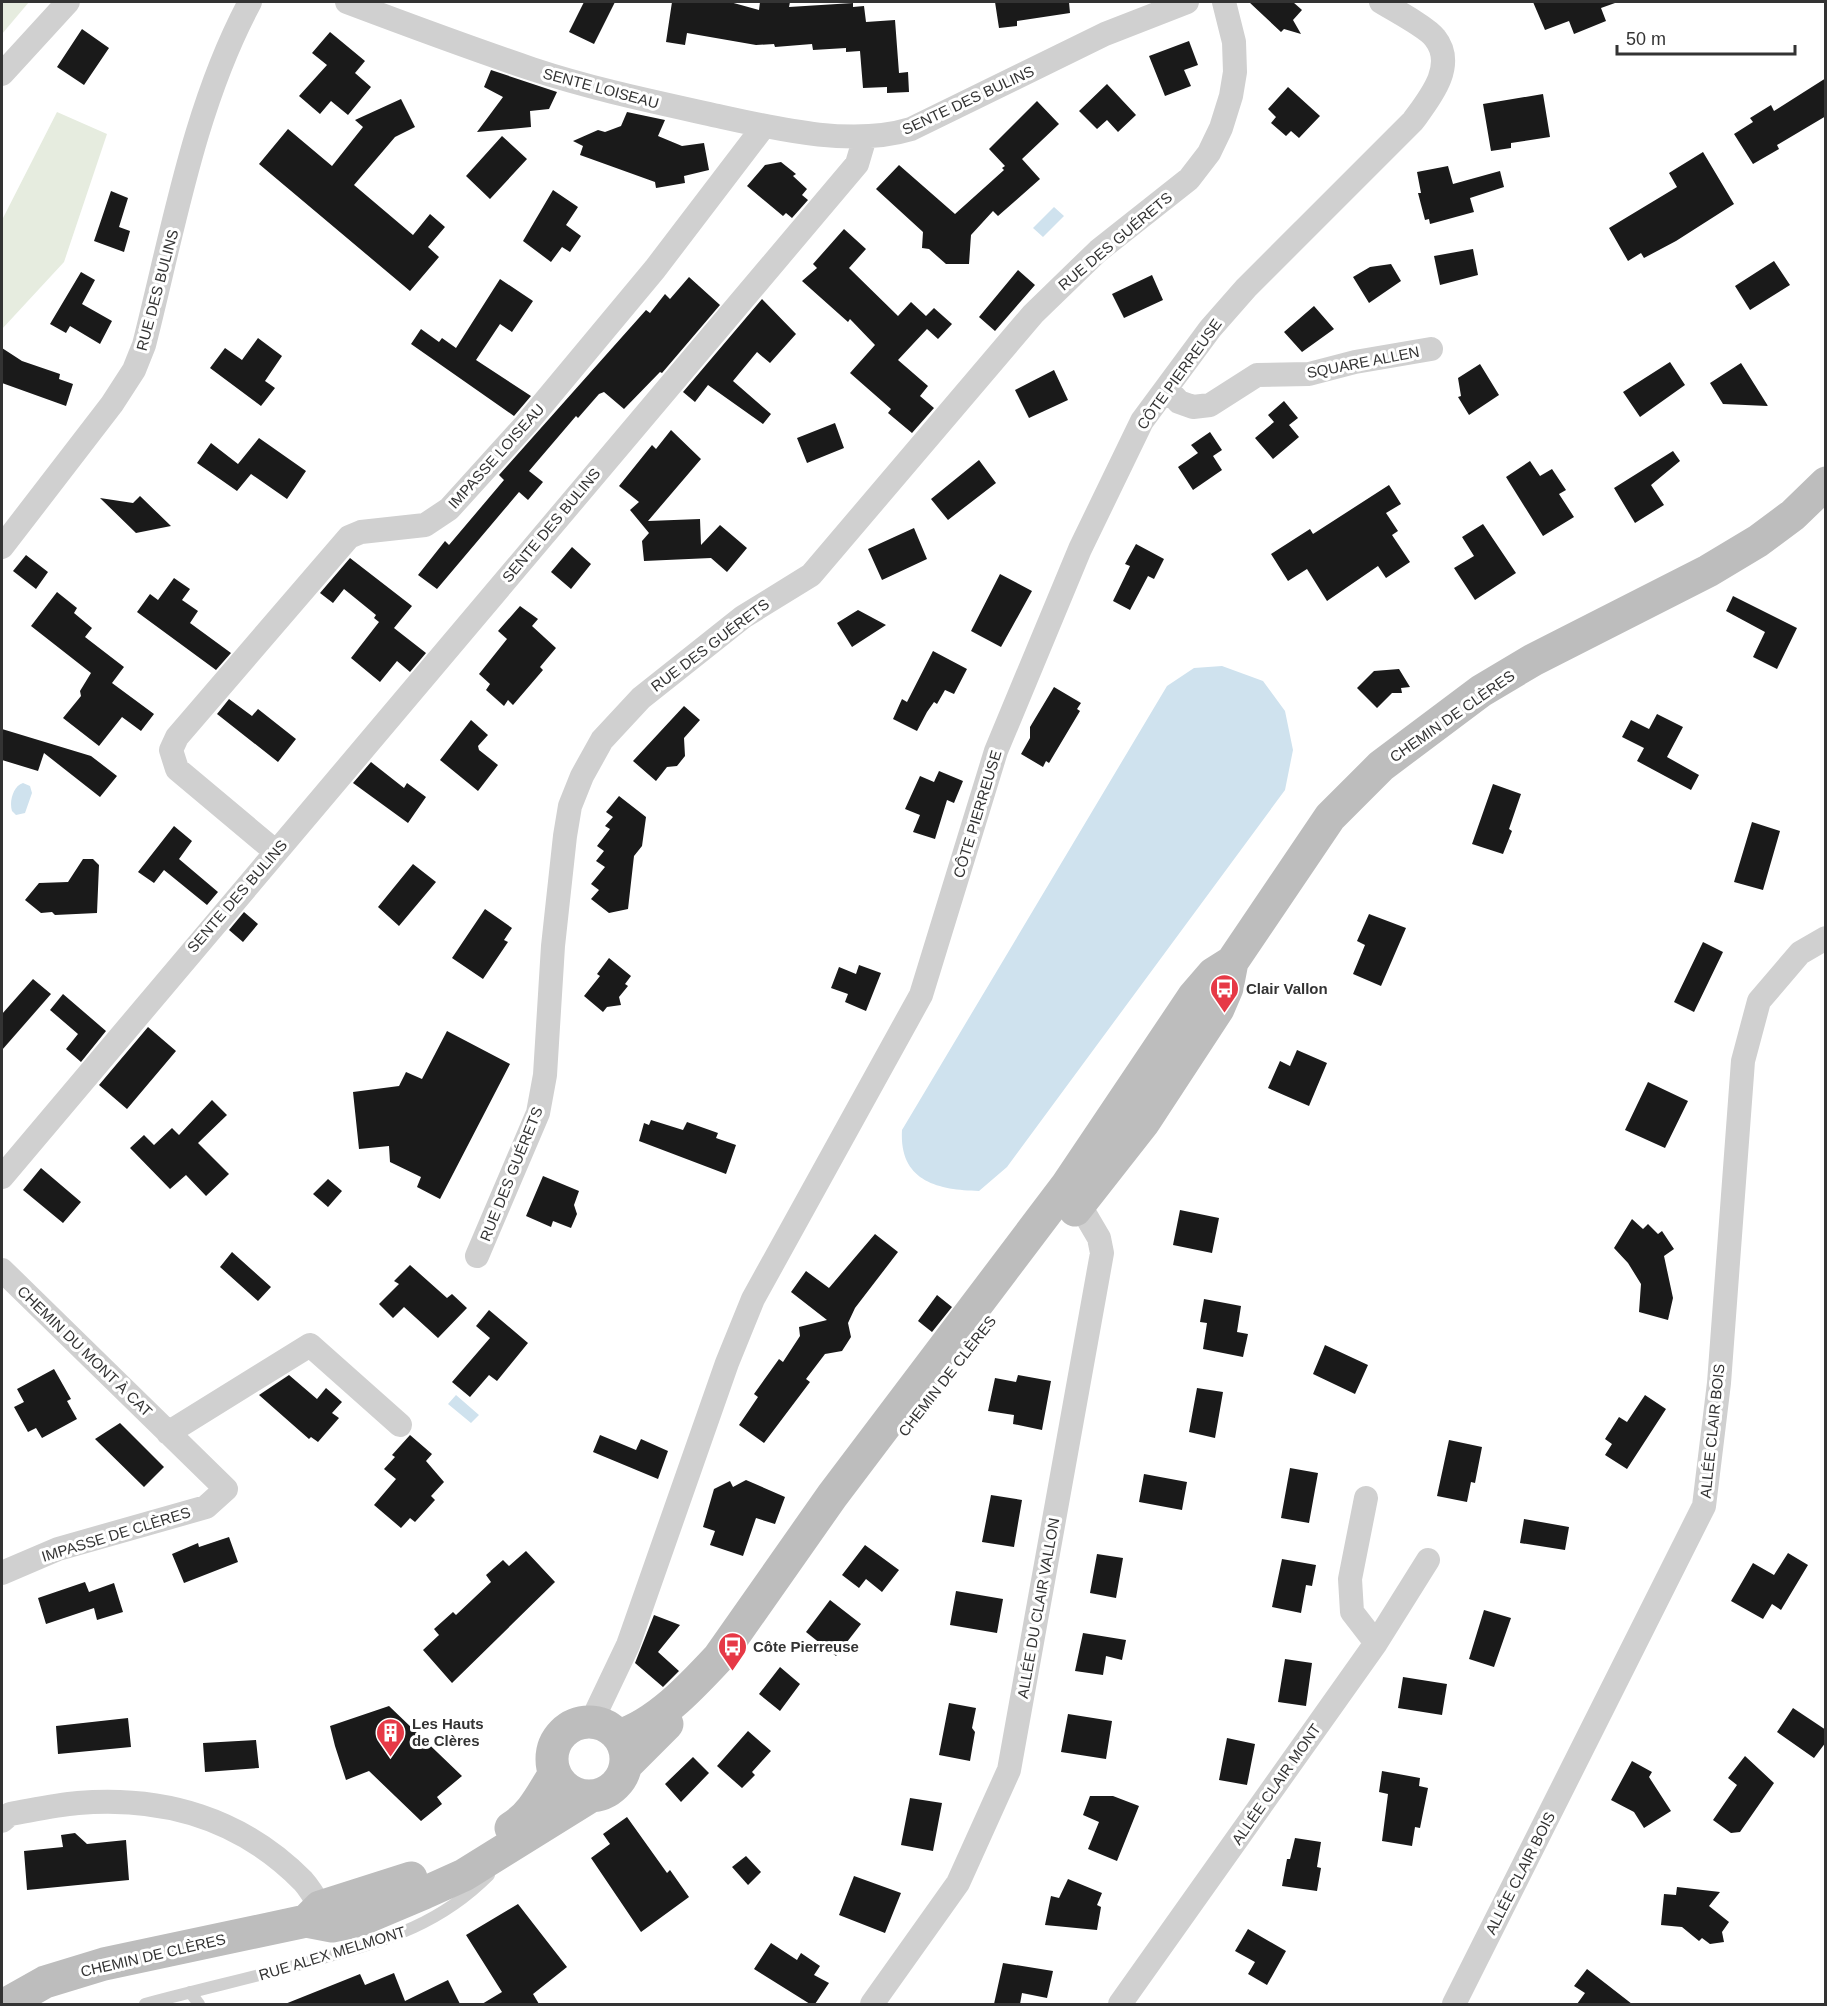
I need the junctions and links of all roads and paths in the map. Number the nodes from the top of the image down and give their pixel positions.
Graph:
1 (68, 2) edge
2 (250, 2) edge
3 (347, 2) edge
4 (1187, 2) edge
5 (1224, 2) edge
6 (1380, 2) edge
7 (2, 74) edge
8 (764, 126) junction
9 (865, 137) junction
10 (1431, 349) dead end
11 (1167, 389) junction
12 (1826, 483) edge
13 (2, 547) edge
14 (276, 852) junction
15 (1826, 938) edge
16 (2, 1177) edge
17 (1073, 1194) junction
18 (477, 1256) dead end
19 (2, 1270) edge
20 (400, 1425) dead end
21 (168, 1433) junction
22 (226, 1489) joint
23 (1366, 1498) dead end
24 (1428, 1560) dead end
25 (2, 1573) edge
26 (1376, 1643) junction
27 (614, 1741) junction
28 (555, 1773) junction
29 (591, 1796) junction
30 (2, 1821) edge
31 (500, 1864) dead end
32 (320, 1918) junction
33 (190, 1992) junction
34 (6, 2004) edge
35 (145, 2004) edge
36 (199, 2004) edge
37 (872, 2004) edge
38 (1120, 2004) edge
39 (1454, 2004) edge

1 - 7 street
2 - 13 street, RUE DES BULINS
3 - 8 street, SENTE LOISEAU
4 - 9 street, SENTE DES BULINS
5 - 18 street, RUE DES GUÉRETS
6 - 11 street, CÔTE PIERREUSE
8 - 9 street, SENTE LOISEAU
8 - 14 street, IMPASSE LOISEAU
9 - 14 street, SENTE DES BULINS
10 - 11 street, SQUARE ALLEN
11 - 27 street, CÔTE PIERREUSE
12 - 17 street, CHEMIN DE CLÈRES
14 - 16 street, SENTE DES BULINS
15 - 39 street, ALLÉE CLAIR BOIS
17 - 27 street, CHEMIN DE CLÈRES
17 - 37 street, ALLÉE DU CLAIR VALLON
19 - 21 street, CHEMIN DU MONT À CAT
20 - 21 street
21 - 22 street, CHEMIN DU MONT À CAT
22 - 25 street, IMPASSE DE CLÈRES
23 - 26 street
24 - 26 street, ALLÉE CLAIR MONT
26 - 38 street, ALLÉE CLAIR MONT
27 - 28 street
27 - 29 street
28 - 29 street
28 - 32 street, CHEMIN DE CLÈRES
29 - 32 street, CHEMIN DE CLÈRES
30 - 32 street
31 - 33 lane, RUE ALEX MELMONT
32 - 34 street, CHEMIN DE CLÈRES
33 - 35 lane, RUE ALEX MELMONT
33 - 36 lane

